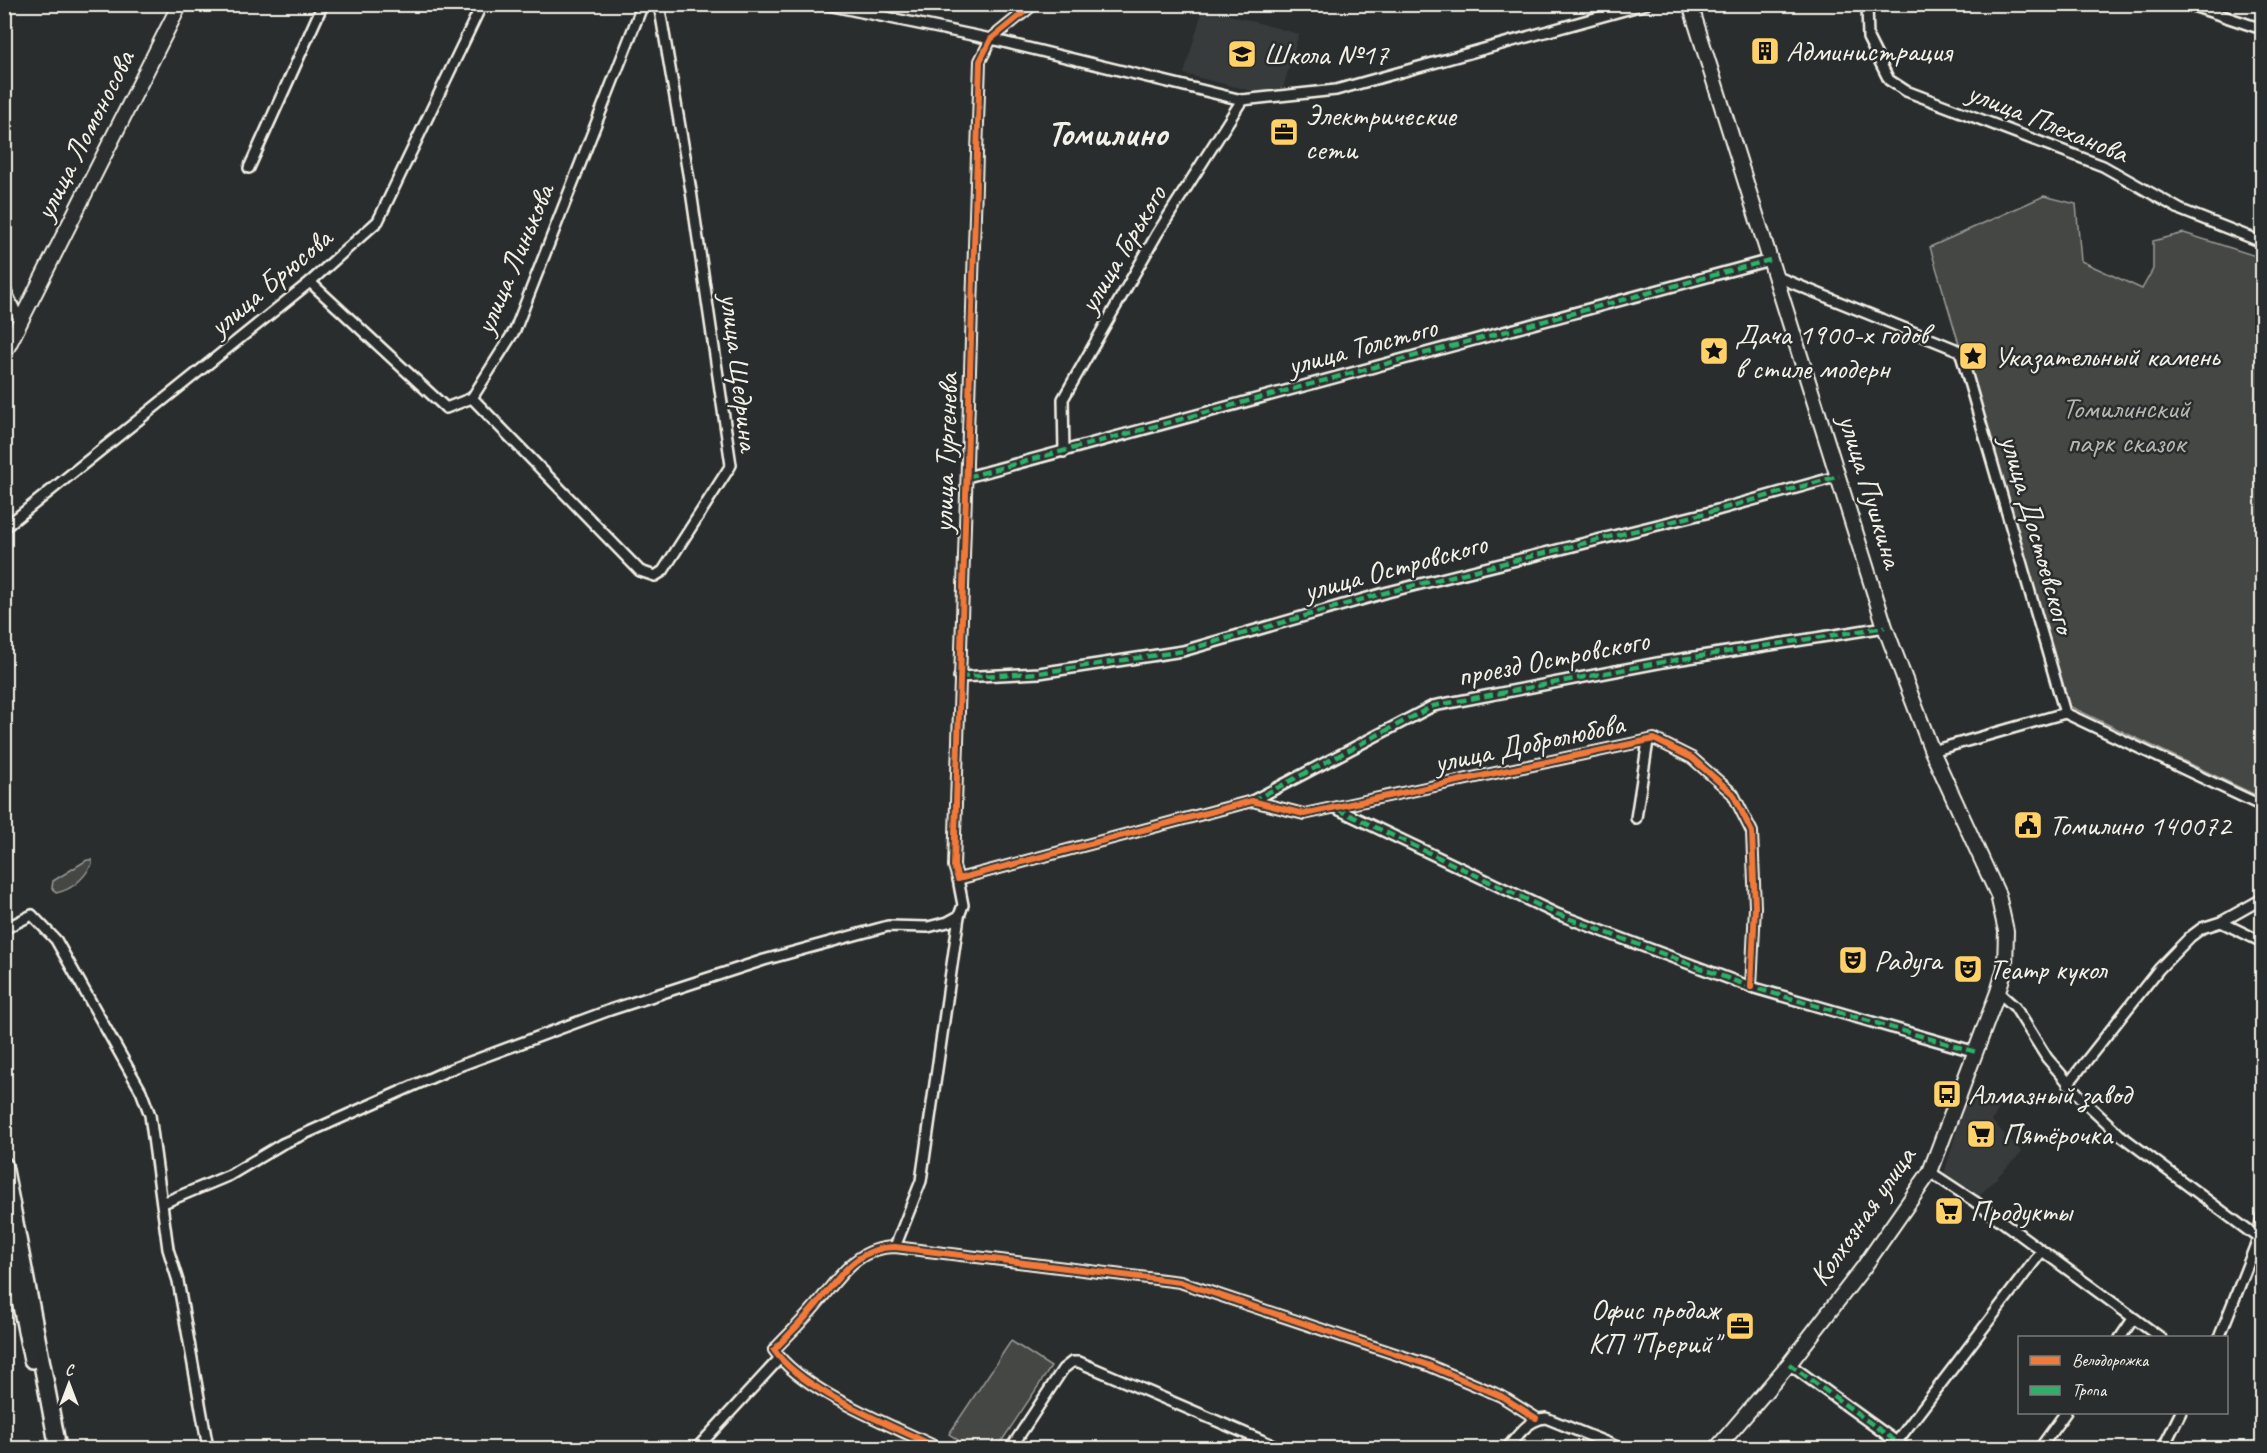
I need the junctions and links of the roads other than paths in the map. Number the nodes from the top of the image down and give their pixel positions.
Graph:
1 (180, 4) edge
2 (323, 4) edge
3 (482, 4) edge
4 (643, 4) edge
5 (658, 4) edge
6 (823, 4) edge
7 (1034, 4) edge
8 (1646, 4) edge
9 (1690, 4) edge
10 (1867, 4) edge
11 (2187, 4) edge
12 (2262, 29) edge
13 (991, 39) junction
14 (1242, 100) junction
15 (249, 168) dead end
16 (2262, 242) edge
17 (1770, 260) junction
18 (1775, 276) junction
19 (310, 282) junction
20 (4, 287) edge
21 (20, 321) junction
22 (4, 354) edge
23 (472, 398) junction
24 (1064, 452) junction
25 (1839, 476) junction
26 (967, 477) junction
27 (4, 528) edge
28 (1884, 627) junction
29 (959, 677) junction
30 (2066, 713) junction
31 (1648, 741) junction
32 (1932, 752) junction
33 (1252, 801) junction
34 (2262, 806) edge
35 (1337, 809) junction
36 (1636, 818) dead end
37 (956, 875) junction
38 (2262, 898) edge
39 (959, 916) junction
40 (2221, 922) junction
41 (4, 929) edge
42 (2262, 942) edge
43 (1751, 987) junction
44 (1999, 989) junction
45 (1976, 1052) junction
46 (2068, 1084) junction
47 (4, 1165) edge
48 (1930, 1173) junction
49 (163, 1203) junction
50 (2262, 1216) edge
51 (4, 1222) edge
52 (2260, 1240) edge
53 (895, 1247) junction
54 (2042, 1251) junction
55 (2133, 1319) junction
56 (2121, 1336) edge
57 (2158, 1336) edge
58 (2220, 1336) edge
59 (777, 1354) junction
60 (1789, 1364) junction
61 (2065, 1414) edge
62 (2180, 1414) edge
63 (1536, 1418) junction
64 (1898, 1446) edge
65 (47, 1449) edge
66 (58, 1449) edge
67 (208, 1449) edge
68 (697, 1449) edge
69 (938, 1449) edge
70 (1011, 1449) edge
71 (1280, 1449) edge
72 (1507, 1449) edge
73 (1620, 1449) edge
74 (1717, 1449) edge
75 (2040, 1449) edge
76 (2163, 1449) edge

1 - 21 main road, улица Ломоносова
2 - 15 street
3 - 19 street, улица Брюсова
4 - 23 street, улица Линькова
5 - 23 street, улица Щедрина
6 - 13 street
7 - 13 street
8 - 14 street
9 - 17 main road, улица Пушкина
10 - 16 street, улица Плеханова
11 - 12 street
13 - 14 street
13 - 26 street, улица Тургенева
14 - 24 street, улица Горького
17 - 18 main road, улица Пушкина
17 - 24 street, улица Толстого
18 - 25 main road, улица Пушкина
18 - 30 street, улица Достоевского
19 - 23 street
19 - 27 street, улица Брюсова
20 - 21 street
21 - 22 main road, улица Ломоносова
24 - 26 street, улица Толстого
25 - 28 main road, улица Пушкина
25 - 29 street, улица Островского
26 - 29 street, улица Тургенева
28 - 32 main road, улица Пушкина
28 - 33 street, проезд Островского
29 - 37 street, улица Тургенева
30 - 32 street
30 - 34 street
31 - 35 street, улица Добролюбова
31 - 36 street
31 - 43 street, улица Добролюбова
32 - 44 main road, улица Пушкина
33 - 35 street, улица Добролюбова
33 - 37 street, проезд Островского
35 - 43 street
37 - 39 street, улица Тургенева
38 - 40 street
39 - 49 street
39 - 53 street, улица Тургенева
40 - 42 street
40 - 46 street
41 - 49 street
43 - 45 street
44 - 45 main road, Колхозная улица
44 - 46 street
45 - 48 main road, Колхозная улица
46 - 52 street
47 - 66 main road
48 - 54 street
48 - 60 main road, Колхозная улица
49 - 67 street
50 - 52 street
51 - 65 main road
52 - 58 street
53 - 59 street
53 - 63 street
54 - 55 street
54 - 64 street
55 - 56 street
55 - 57 street
59 - 68 street
59 - 69 street
60 - 64 street
60 - 74 main road, Колхозная улица
61 - 75 street
62 - 76 street
63 - 72 street
63 - 73 street
70 - 71 street

